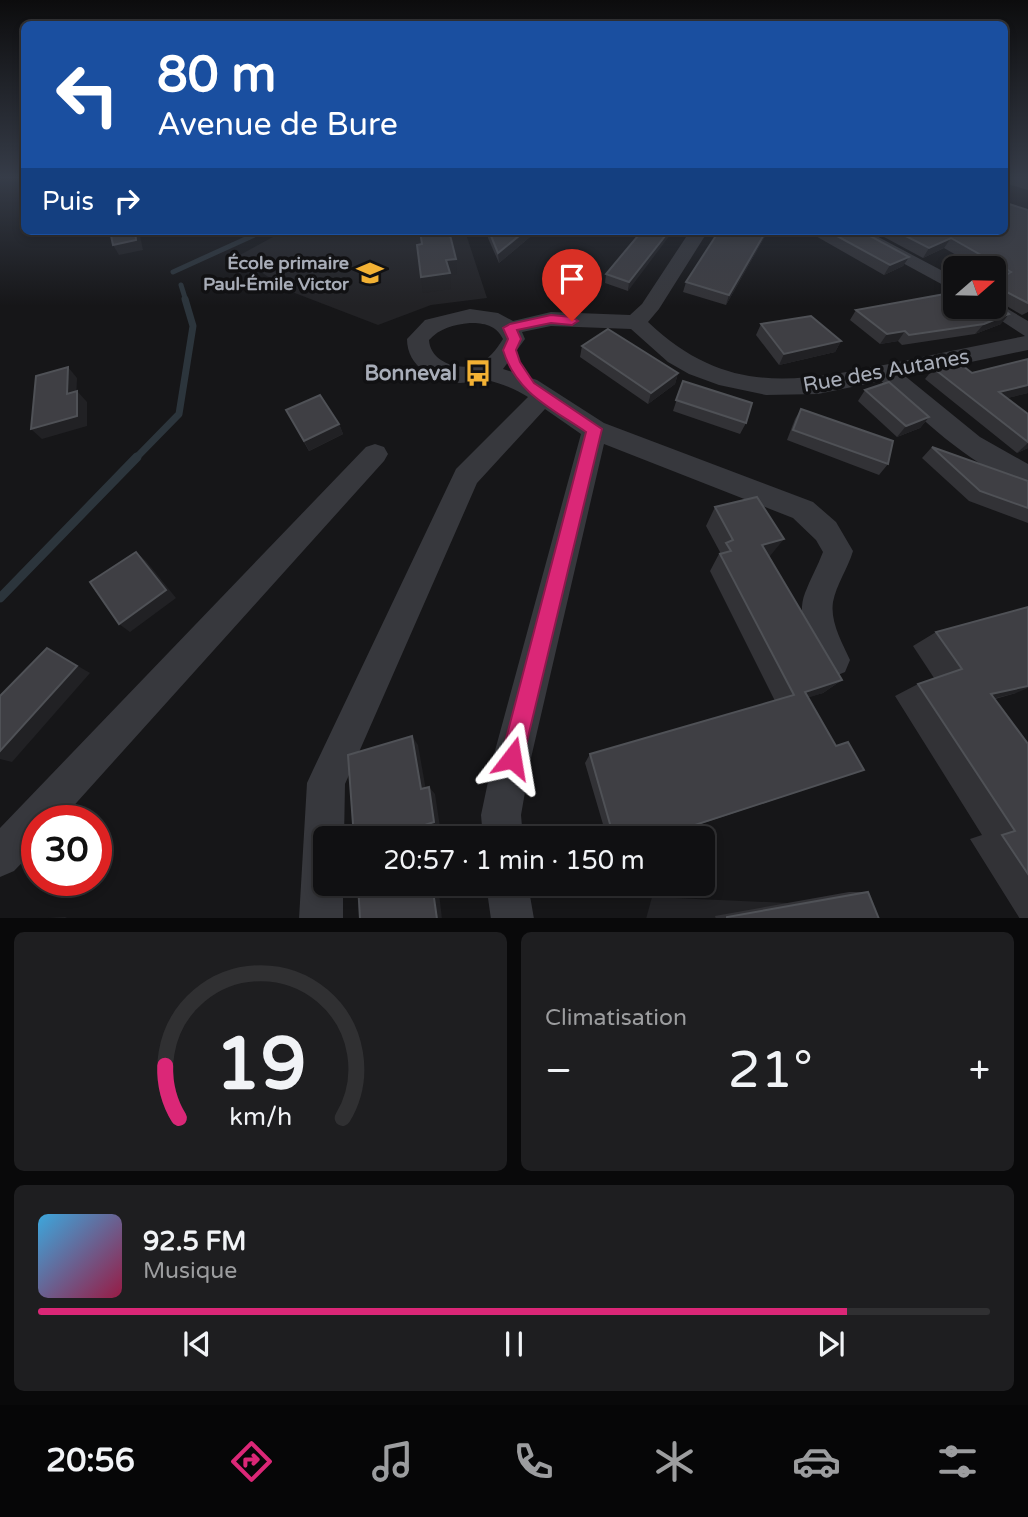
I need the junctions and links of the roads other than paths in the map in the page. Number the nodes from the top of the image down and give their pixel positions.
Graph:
1 (696, 235) edge
2 (860, 235) edge
3 (943, 279) edge
4 (1006, 316) edge
5 (636, 322) junction
6 (1028, 330) edge
7 (510, 339) junction
8 (1028, 343) edge
9 (484, 370) junction
10 (886, 372) junction
11 (536, 391) junction
12 (595, 429) junction
13 (375, 454) dead end
14 (1028, 476) edge
15 (832, 660) edge
16 (502, 826) edge
17 (0, 857) edge
18 (509, 896) edge
19 (321, 918) edge
20 (513, 918) edge

1 - 5 street
2 - 3 street
4 - 6 street
5 - 7 street
5 - 10 street, Rue des Autanes
7 - 9 street
7 - 9 street
7 - 11 street
8 - 10 street, Rue des Autanes
9 - 11 street
10 - 14 street
11 - 12 street
11 - 19 street
12 - 15 street
12 - 16 street
13 - 17 street
18 - 20 street

